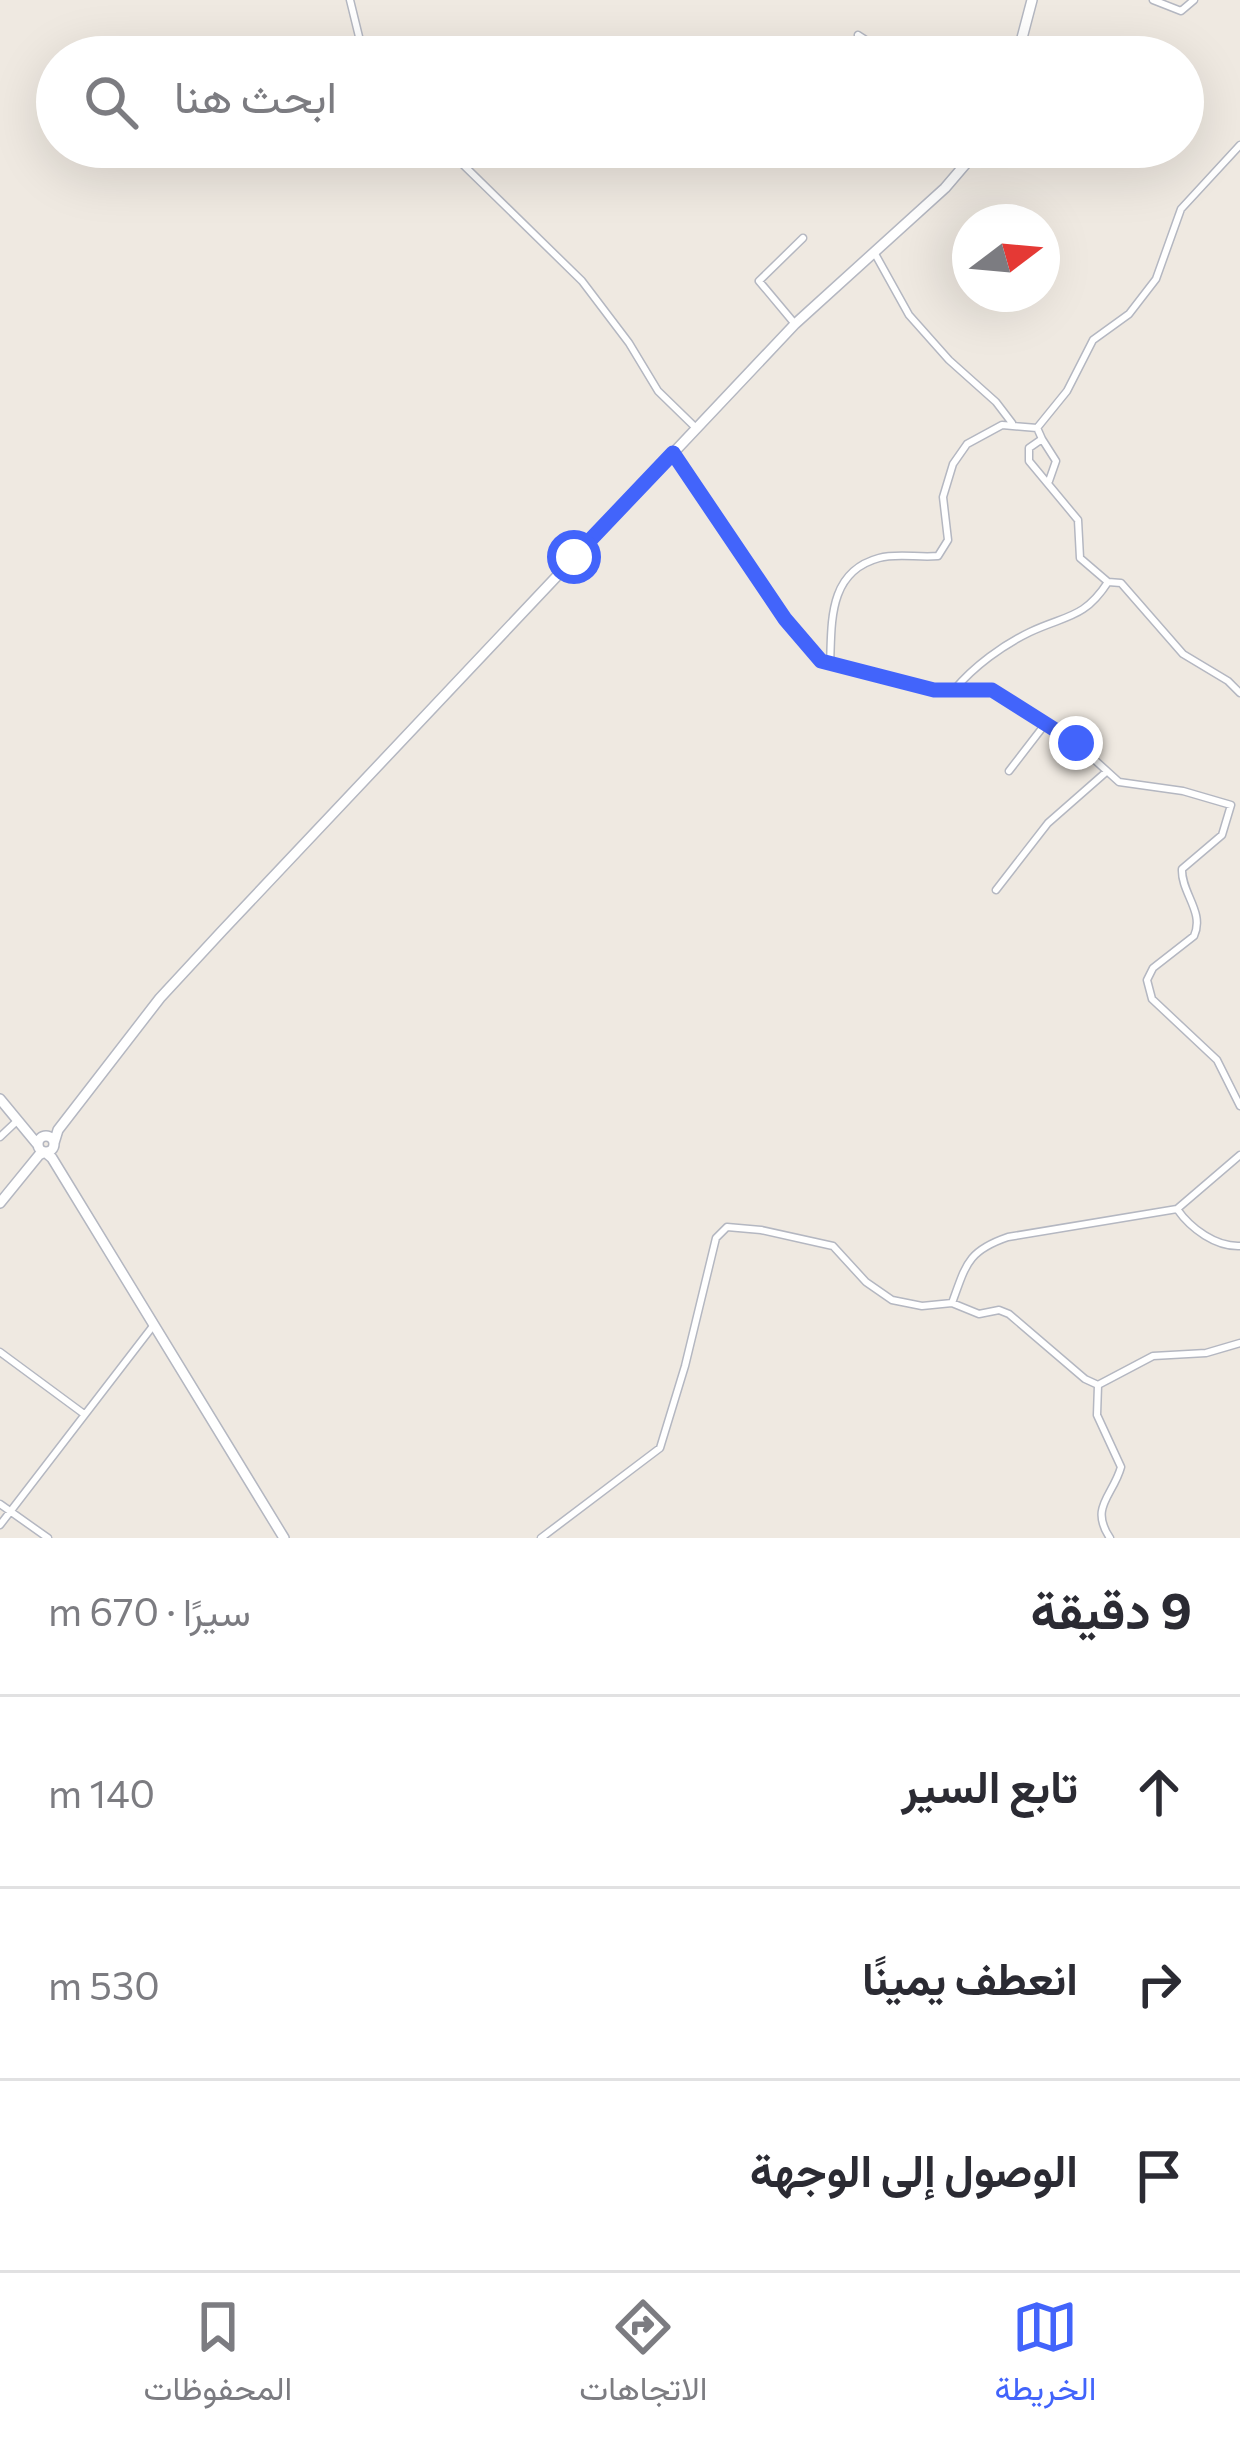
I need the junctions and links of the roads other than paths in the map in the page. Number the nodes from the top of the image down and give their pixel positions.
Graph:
1 (350, 0) edge
2 (1032, 0) edge
3 (1153, 0) edge
4 (1194, 0) edge
5 (359, 36) edge
6 (1023, 36) edge
7 (1240, 145) edge
8 (466, 168) edge
9 (965, 168) edge
10 (803, 238) dead end
11 (874, 252) junction
12 (795, 324) junction
13 (1012, 423) junction
14 (697, 428) junction
15 (1037, 428) junction
16 (1042, 440) junction
17 (673, 453) junction
18 (1049, 481) junction
19 (1108, 582) junction
20 (830, 665) junction
21 (954, 689) junction
22 (1240, 693) edge
23 (1046, 723) junction
24 (1009, 771) dead end
25 (1105, 773) junction
26 (1237, 803) edge
27 (996, 890) dead end
28 (0, 1099) edge
29 (1240, 1106) edge
30 (18, 1120) junction
31 (0, 1137) edge
32 (46, 1144) junction
33 (1240, 1155) edge
34 (0, 1204) edge
35 (1178, 1209) junction
36 (1240, 1246) edge
37 (952, 1304) junction
38 (153, 1327) junction
39 (1240, 1342) edge
40 (0, 1352) edge
41 (1098, 1385) junction
42 (84, 1414) junction
43 (0, 1504) edge
44 (10, 1511) junction
45 (0, 1525) edge
46 (48, 1538) edge
47 (284, 1538) edge
48 (541, 1538) edge
49 (1110, 1538) edge

1 - 5 street
2 - 6 main road
3 - 4 street
7 - 15 street
8 - 14 street
9 - 11 main road
10 - 12 street
11 - 12 main road
11 - 13 street
12 - 14 main road
13 - 15 street
13 - 20 street
14 - 17 main road
15 - 16 street
16 - 18 street
16 - 18 street
17 - 20 street
17 - 32 main road
18 - 19 street
19 - 21 street
19 - 22 street
20 - 21 street
21 - 23 street
23 - 24 street
23 - 25 street
25 - 26 street
25 - 27 street
26 - 29 street
28 - 30 main road
30 - 31 street
30 - 32 main road
32 - 34 main road
32 - 38 main road
33 - 35 street
35 - 36 street
35 - 37 street
37 - 41 street
37 - 48 street
38 - 42 street
38 - 47 main road
39 - 41 street
40 - 42 street
41 - 49 street
42 - 44 street
43 - 44 street
44 - 45 street
44 - 46 street

